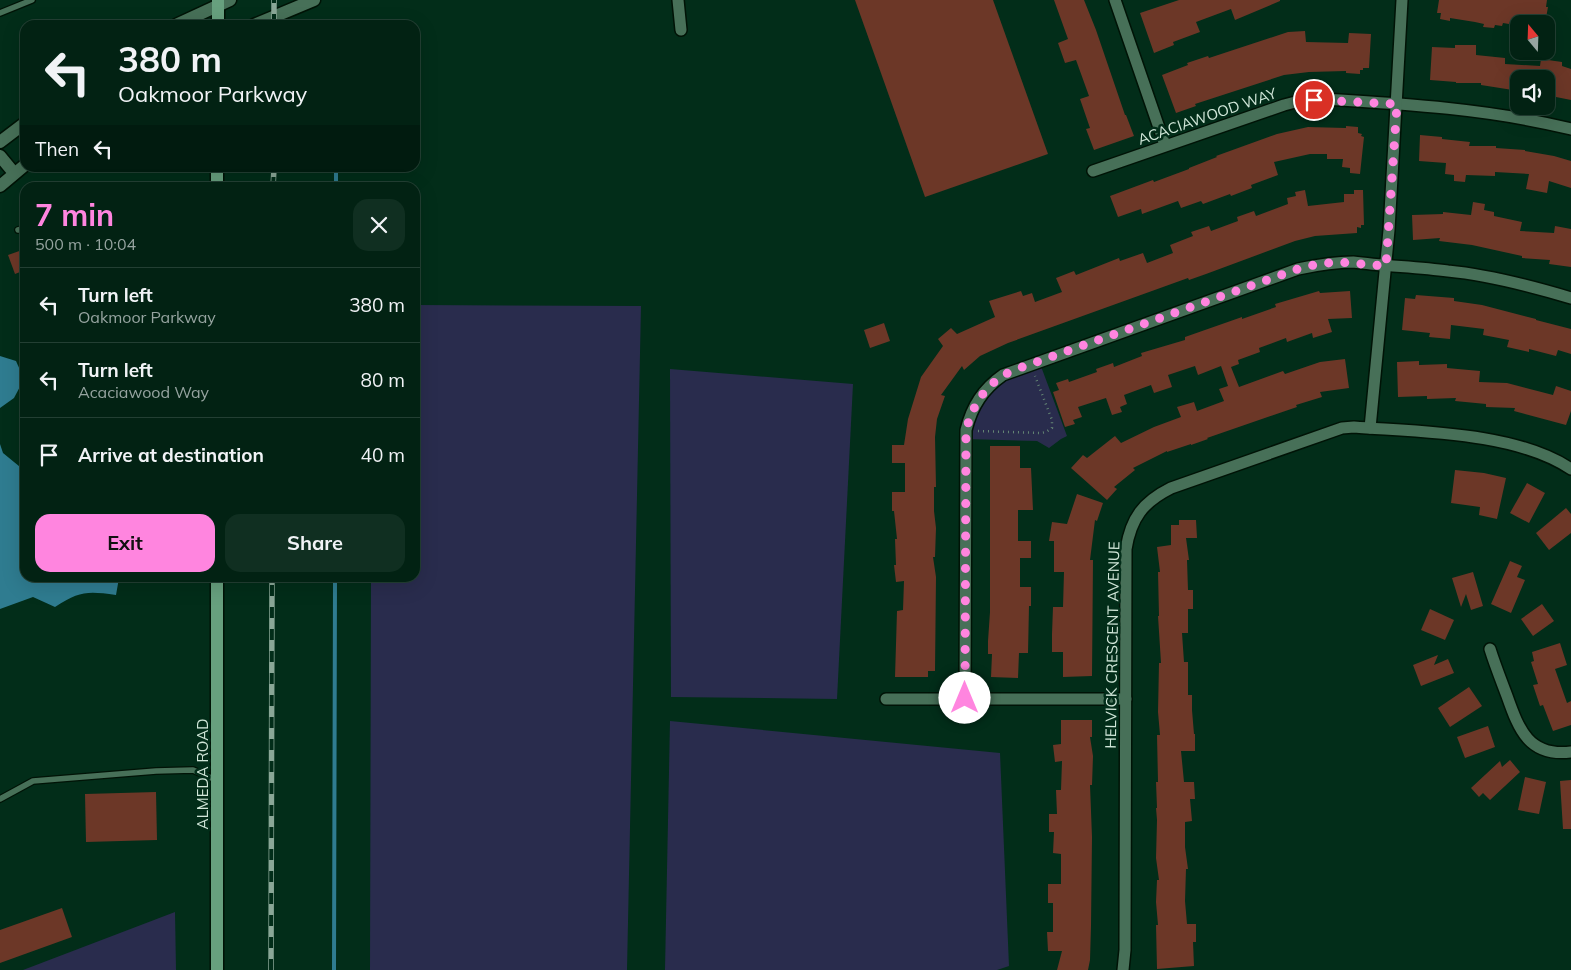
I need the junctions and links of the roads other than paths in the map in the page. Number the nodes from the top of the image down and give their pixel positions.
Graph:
1 (32, 0) edge
2 (230, 0) edge
3 (314, 0) edge
4 (678, 0) edge
5 (1115, 0) edge
6 (1402, 0) edge
7 (218, 3) edge
8 (0, 12) edge
9 (186, 20) edge
10 (218, 20) edge
11 (266, 20) edge
12 (681, 30) dead end
13 (1397, 104) junction
14 (20, 128) edge
15 (1571, 129) edge
16 (0, 142) edge
17 (1165, 145) junction
18 (0, 156) edge
19 (20, 169) edge
20 (1093, 171) dead end
21 (14, 173) junction
22 (0, 186) edge
23 (1386, 266) junction
24 (1571, 298) edge
25 (1370, 428) junction
26 (1571, 469) edge
27 (217, 582) edge
28 (1490, 649) dead end
29 (965, 698) junction
30 (886, 699) dead end
31 (1126, 699) junction
32 (1571, 752) edge
33 (218, 781) junction
34 (0, 799) edge
35 (217, 970) edge
36 (1123, 970) edge

1 - 8 lane
2 - 7 main road
3 - 11 main road
4 - 12 street
5 - 17 street
6 - 13 street
7 - 9 main road
7 - 10 main road
13 - 15 street, ACACIAWOOD WAY
13 - 17 street, ACACIAWOOD WAY
13 - 23 street
14 - 16 main road
17 - 20 street, ACACIAWOOD WAY
18 - 21 main road
19 - 21 main road
21 - 22 main road
23 - 24 street
23 - 25 street
23 - 29 street
25 - 26 street, HELVICK CRESCENT AVENUE
25 - 31 street, HELVICK CRESCENT AVENUE
27 - 33 main road, ALMEDA ROAD
28 - 32 street
29 - 30 street
29 - 31 street
31 - 36 street, HELVICK CRESCENT AVENUE
33 - 34 lane
33 - 35 main road, ALMEDA ROAD

